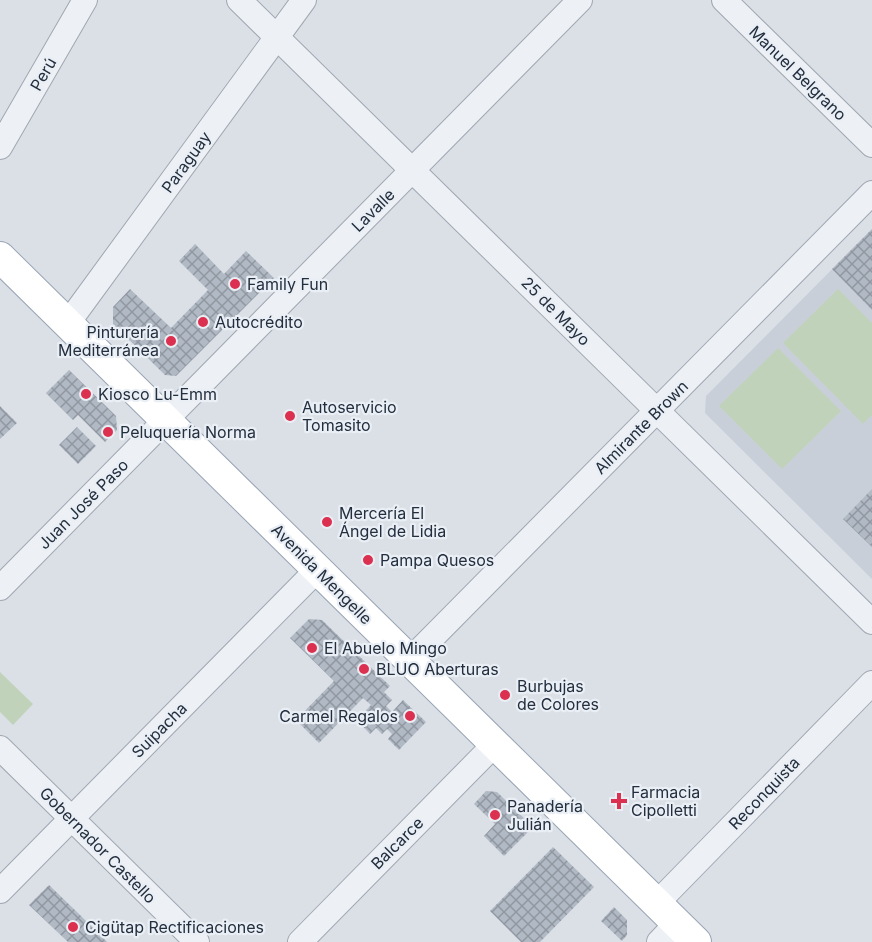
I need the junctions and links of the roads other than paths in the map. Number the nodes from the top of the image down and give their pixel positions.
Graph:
1 (85, 0) edge
2 (239, 0) edge
3 (304, 0) edge
4 (580, 0) edge
5 (724, 0) edge
6 (277, 37) junction
7 (872, 145) edge
8 (0, 147) edge
9 (412, 170) junction
10 (872, 193) edge
11 (0, 257) edge
12 (68, 323) junction
13 (657, 410) junction
14 (166, 420) junction
15 (318, 569) junction
16 (0, 588) edge
17 (872, 622) edge
18 (410, 660) junction
19 (872, 683) edge
20 (495, 744) junction
21 (0, 748) edge
22 (72, 819) junction
23 (0, 891) edge
24 (672, 928) edge
25 (197, 942) edge
26 (300, 942) edge

1 - 8 street, Perú
2 - 6 street, 25 de Mayo
3 - 6 street, Paraguay
4 - 9 street, Lavalle
5 - 7 street, Manuel Belgrano
6 - 9 street, 25 de Mayo
6 - 12 street, Paraguay
9 - 13 street, 25 de Mayo
9 - 14 street, Lavalle
10 - 13 street, Almirante Brown
11 - 12 main road, Avenida Mengelle
12 - 14 main road, Avenida Mengelle
13 - 17 street, 25 de Mayo
13 - 18 street, Almirante Brown
14 - 15 main road, Avenida Mengelle
14 - 16 street, Juan José Paso
15 - 18 main road, Avenida Mengelle
15 - 22 street, Suipacha
18 - 20 main road, Avenida Mengelle
19 - 24 street, Reconquista
20 - 24 main road, Avenida Mengelle
20 - 26 street, Balcarce
21 - 22 street, Gobernador Castello
22 - 23 street, Suipacha
22 - 25 street, Gobernador Castello

